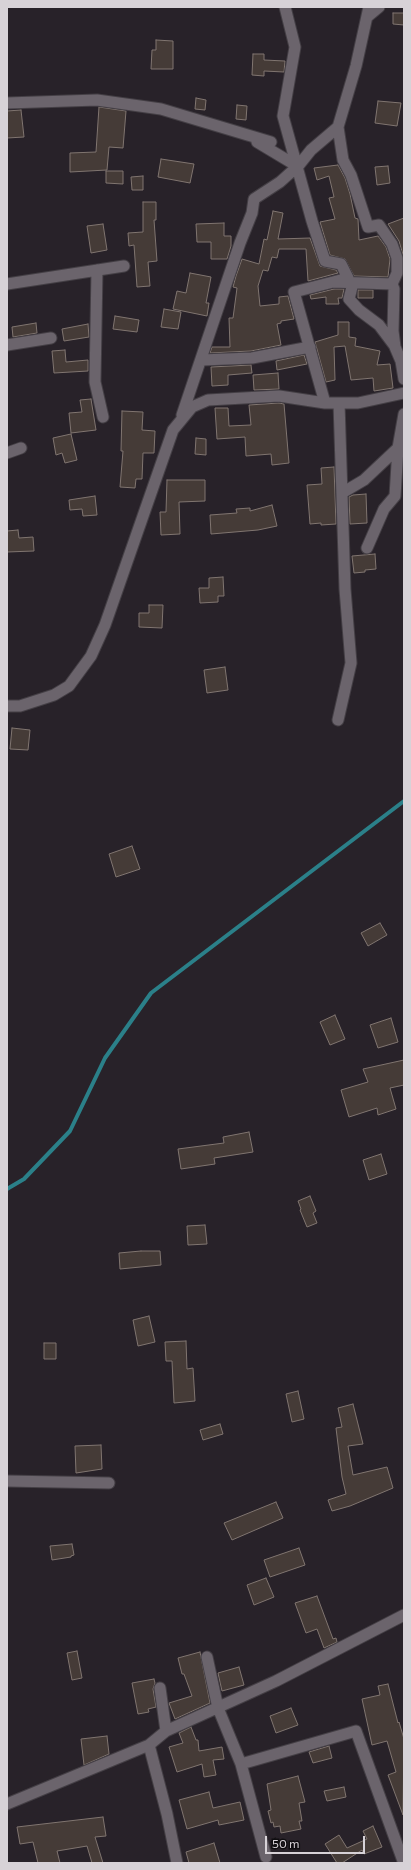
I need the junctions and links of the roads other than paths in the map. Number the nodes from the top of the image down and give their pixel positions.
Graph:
1 (285, 7) edge
2 (379, 7) edge
3 (368, 12) edge
4 (140, 100) dead end
5 (7, 103) edge
6 (338, 127) junction
7 (271, 142) dead end
8 (297, 166) junction
9 (124, 266) dead end
10 (97, 270) junction
11 (334, 282) junction
12 (353, 283) junction
13 (7, 284) edge
14 (392, 284) junction
15 (50, 338) dead end
16 (7, 345) edge
17 (395, 346) junction
18 (310, 347) junction
19 (202, 360) junction
20 (404, 379) edge
21 (404, 393) edge
22 (325, 403) junction
23 (339, 404) junction
24 (404, 414) edge
25 (103, 417) dead end
26 (180, 420) junction
27 (403, 430) edge
28 (21, 448) dead end
29 (398, 448) junction
30 (7, 453) edge
31 (342, 494) junction
32 (367, 548) dead end
33 (7, 706) edge
34 (338, 720) dead end
35 (7, 1481) edge
36 (109, 1483) dead end
37 (404, 1615) edge
38 (207, 1657) dead end
39 (160, 1688) dead end
40 (218, 1708) junction
41 (166, 1732) junction
42 (149, 1745) junction
43 (241, 1764) junction
44 (7, 1804) edge
45 (266, 1857) dead end
46 (401, 1861) edge
47 (177, 1863) edge

1 - 8 street
2 - 3 street
3 - 6 street
4 - 8 street
5 - 7 street
6 - 8 street
6 - 14 street
8 - 11 street
8 - 19 street
9 - 10 street
10 - 13 street
10 - 25 street
11 - 12 street
11 - 18 street
12 - 14 street
12 - 17 street
14 - 17 street
15 - 16 street
17 - 20 street
18 - 19 street
18 - 22 street
19 - 26 street
21 - 23 street
22 - 23 street
22 - 26 street
23 - 31 street
24 - 27 street
26 - 33 street
27 - 29 street
28 - 30 street
29 - 31 street
29 - 32 street
31 - 34 street
35 - 36 street
37 - 40 street
38 - 40 street
39 - 41 street
40 - 41 street
40 - 43 street
41 - 42 street
42 - 44 street
42 - 47 street
43 - 45 street
43 - 46 street

